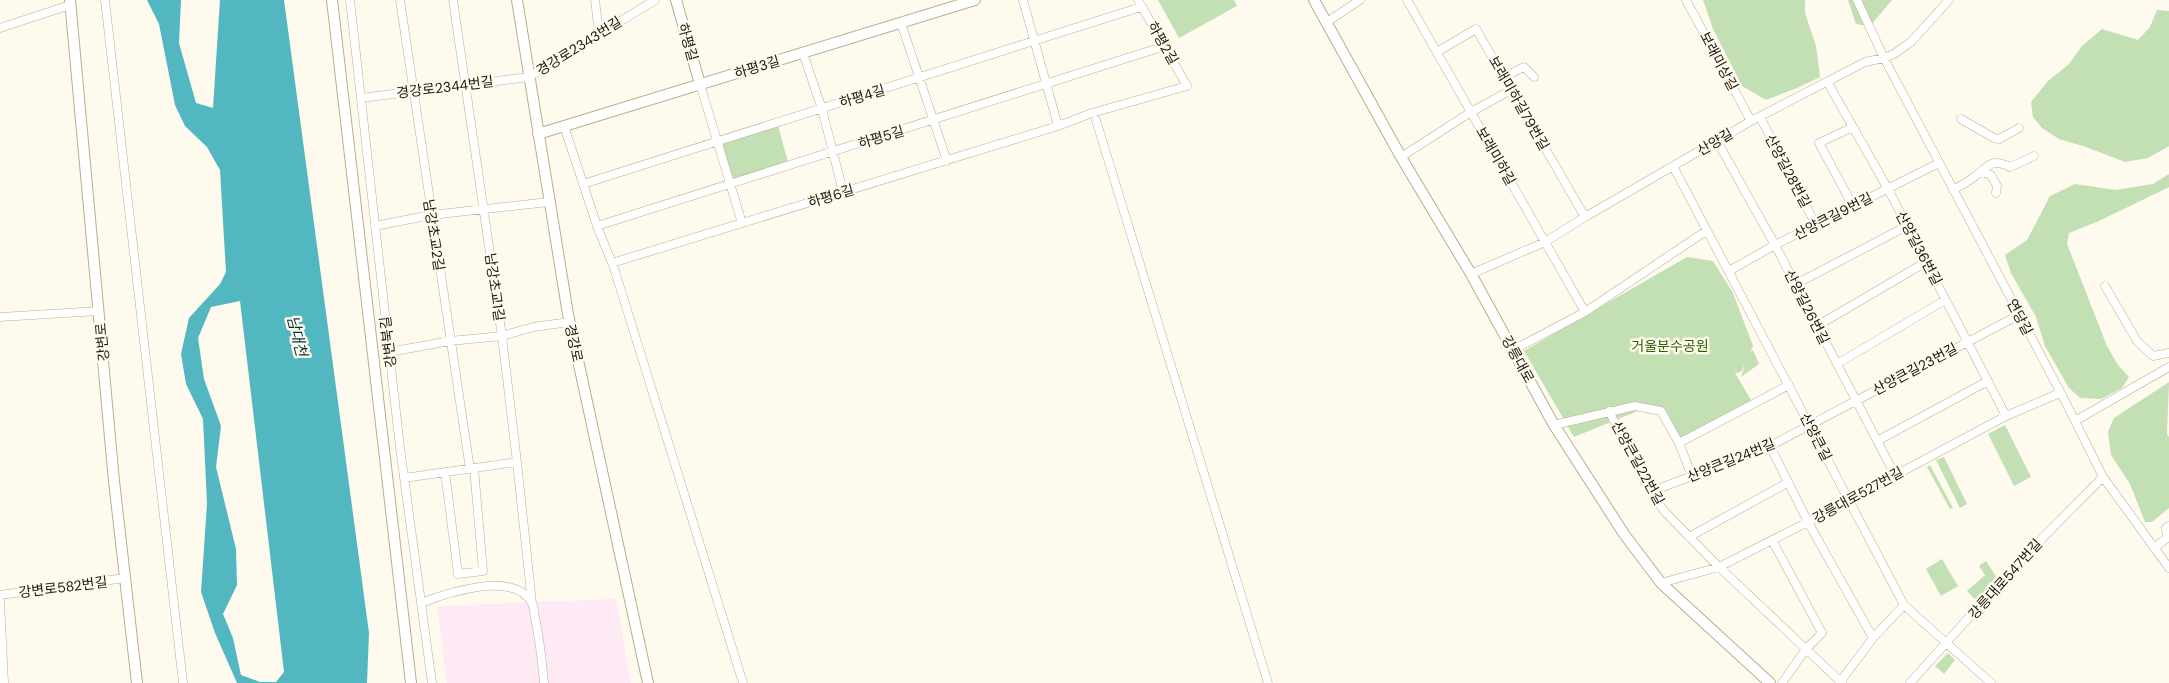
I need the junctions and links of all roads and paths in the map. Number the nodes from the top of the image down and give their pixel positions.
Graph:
1 (105, 0) edge
2 (332, 0) edge
3 (350, 0) edge
4 (400, 0) edge
5 (453, 0) edge
6 (517, 0) edge
7 (595, 0) edge
8 (655, 0) edge
9 (676, 0) edge
10 (975, 0) edge
11 (1023, 0) edge
12 (1314, 0) edge
13 (1360, 0) edge
14 (1407, 0) edge
15 (1686, 0) edge
16 (1857, 0) edge
17 (1949, 0) edge
18 (70, 2) edge
19 (1140, 3) edge
20 (1327, 22) junction
21 (901, 23) junction
22 (0, 28) edge
23 (599, 33) junction
24 (1033, 42) junction
25 (1165, 46) junction
26 (1437, 52) junction
27 (803, 53) junction
28 (1884, 58) junction
29 (530, 76) junction
30 (1534, 77) dead end
31 (920, 78) junction
32 (1504, 78) junction
33 (1828, 82) junction
34 (700, 84) junction
35 (465, 85) junction
36 (1045, 85) junction
37 (1187, 86) joint
38 (1511, 90) junction
39 (413, 91) junction
40 (361, 98) junction
41 (822, 108) junction
42 (1471, 112) junction
43 (1760, 117) junction
44 (1961, 119) dead end
45 (933, 120) junction
46 (1096, 120) dead end
47 (1751, 121) junction
48 (564, 126) junction
49 (1058, 126) junction
50 (1853, 127) junction
51 (2019, 128) dead end
52 (538, 134) junction
53 (718, 141) junction
54 (1717, 141) junction
55 (833, 152) junction
56 (2034, 156) dead end
57 (1400, 157) junction
58 (948, 161) junction
59 (1938, 163) junction
60 (1673, 166) junction
61 (1981, 172) junction
62 (583, 184) junction
63 (731, 184) junction
64 (1888, 189) junction
65 (1953, 190) junction
66 (844, 192) junction
67 (1996, 193) dead end
68 (549, 202) junction
69 (1853, 206) junction
70 (483, 209) junction
71 (431, 215) junction
72 (1585, 217) junction
73 (742, 223) junction
74 (1816, 225) junction
75 (375, 226) junction
76 (597, 226) junction
77 (1907, 226) junction
78 (1706, 231) junction
79 (1545, 242) junction
80 (1775, 245) junction
81 (1926, 262) junction
82 (614, 268) dead end
83 (1729, 271) junction
84 (1470, 274) junction
85 (1796, 284) junction
86 (2105, 286) dead end
87 (1946, 300) junction
88 (99, 311) junction
89 (1585, 312) junction
90 (2019, 315) junction
91 (0, 317) edge
92 (570, 322) junction
93 (1817, 326) junction
94 (502, 336) junction
95 (450, 341) junction
96 (1967, 342) junction
97 (1513, 350) junction
98 (389, 352) junction
99 (2169, 353) edge
100 (1837, 364) junction
101 (2169, 367) edge
102 (1988, 381) junction
103 (1789, 385) junction
104 (2060, 393) junction
105 (1856, 400) junction
106 (1610, 411) junction
107 (2006, 416) junction
108 (2075, 421) junction
109 (1554, 425) junction
110 (1811, 426) junction
111 (1877, 441) junction
112 (1679, 443) junction
113 (1770, 446) junction
114 (517, 462) junction
115 (472, 469) junction
116 (445, 472) junction
117 (1895, 475) junction
118 (1692, 476) junction
119 (2103, 477) junction
120 (404, 478) junction
121 (1787, 483) junction
122 (1650, 492) junction
123 (1848, 501) junction
124 (1808, 522) junction
125 (2169, 526) edge
126 (1689, 537) junction
127 (2168, 539) edge
128 (1772, 540) junction
129 (2154, 548) junction
130 (1719, 567) junction
131 (2169, 568) edge
132 (125, 578) junction
133 (1661, 583) junction
134 (0, 595) edge
135 (0, 601) edge
136 (421, 603) junction
137 (532, 603) junction
138 (1904, 606) junction
139 (1873, 638) junction
140 (1947, 644) junction
141 (1806, 649) junction
142 (1841, 682) edge
143 (1987, 682) edge
144 (4, 683) edge
145 (137, 683) edge
146 (183, 683) edge
147 (411, 683) edge
148 (432, 683) edge
149 (544, 683) edge
150 (648, 683) edge
151 (743, 683) edge
152 (1268, 683) edge
153 (1770, 683) edge
154 (1782, 683) edge
155 (1910, 683) edge

1 - 146 street
2 - 147 street
3 - 40 street, 강변북길
4 - 39 street, 남강초교2길
5 - 35 street, 남강초교1길
6 - 29 street, 경강로
7 - 23 street
8 - 23 street, 경강로2343번길
9 - 34 street, 하평길
10 - 21 street, 하평3길
11 - 24 street
12 - 20 street, 강릉대로
13 - 20 street
14 - 26 street, 보래미하길
15 - 47 street, 보래미상길
16 - 28 street, 연당길
17 - 28 street, 산양길
18 - 22 street
18 - 88 street, 강변로
19 - 24 street, 하평4길
19 - 25 street, 하평2길
20 - 57 street, 강릉대로
21 - 27 street, 하평3길
21 - 31 street
23 - 29 street, 경강로2343번길
24 - 31 street, 하평4길
24 - 36 street
25 - 36 street, 하평5길
25 - 37 street, 하평2길
26 - 32 street, 보래미하길79번길
26 - 42 street, 보래미하길
27 - 34 street, 하평3길
27 - 41 street
28 - 33 street, 산양길
28 - 59 street, 연당길
29 - 35 street, 경강로2344번길
29 - 52 street, 경강로
30 - 32 street
31 - 41 street, 하평4길
31 - 45 street
32 - 38 street, 보래미하길79번길
33 - 43 street, 산양길
33 - 50 street, 산양길36번길
34 - 48 street, 하평3길
34 - 53 street
35 - 39 street, 경강로2344번길
35 - 70 street, 남강초교1길
36 - 45 street, 하평5길
36 - 49 street
37 - 49 street, 하평6길
38 - 42 street
38 - 72 street, 보래미하길79번길
39 - 40 street, 경강로2344번길
39 - 71 street, 남강초교2길
40 - 75 street, 강변북길
41 - 53 street, 하평4길
41 - 55 street
42 - 57 street
42 - 79 street, 보래미하길
43 - 47 street, 산양길
43 - 74 street, 산양길28번길
44 - 51 street
45 - 55 street, 하평5길
45 - 58 street
46 - 152 street
47 - 54 street, 산양길
48 - 52 street, 하평3길
48 - 62 street, 하평6길
49 - 58 street, 하평6길
50 - 64 street, 산양길36번길
50 - 69 street
52 - 68 street, 경강로
53 - 62 street, 하평4길
53 - 63 street
54 - 60 street, 산양길
54 - 80 street, 산양길26번길
55 - 63 street, 하평5길
55 - 66 street
56 - 61 street
57 - 84 street, 강릉대로
58 - 66 street, 하평6길
59 - 64 street, 산양큰길9번길
59 - 65 street, 연당길
60 - 72 street, 산양길
60 - 78 street, 산양큰길
61 - 65 street
61 - 67 street
62 - 76 street, 하평6길
63 - 73 street
63 - 76 street, 하평5길
64 - 69 street, 산양큰길9번길
64 - 77 street, 산양길36번길
65 - 90 street, 연당길
66 - 73 street, 하평6길
68 - 70 street
68 - 92 street, 경강로
69 - 74 street, 산양큰길9번길
70 - 71 street
70 - 94 street, 남강초교1길
71 - 75 street
71 - 95 street, 남강초교2길
72 - 79 street, 산양길
73 - 76 street, 하평6길
74 - 80 street, 산양큰길9번길
75 - 98 street, 강변북길
77 - 81 street, 산양길36번길
77 - 85 street
78 - 83 street, 산양큰길
78 - 89 street
79 - 84 street, 산양길
79 - 89 street, 보래미하길
80 - 83 street, 산양큰길9번길
80 - 85 street, 산양길26번길
81 - 87 street, 산양길36번길
81 - 93 street
82 - 151 street
83 - 103 street, 산양큰길
84 - 97 street, 강릉대로
85 - 93 street, 산양길26번길
86 - 99 street
87 - 96 street, 산양길36번길
87 - 100 street
88 - 91 street
88 - 132 street, 강변로
89 - 97 street
90 - 96 street, 산양큰길23번길
90 - 104 street, 연당길
92 - 94 street
92 - 150 street, 경강로
93 - 100 street, 산양길26번길
94 - 95 street
94 - 114 street, 남강초교1길
95 - 98 street
95 - 115 street, 남강초교2길
96 - 102 street, 산양길36번길
96 - 105 street, 산양큰길23번길
97 - 109 street, 강릉대로
98 - 120 street, 강변북길
100 - 105 street, 산양길26번길
101 - 108 street
102 - 107 street, 산양길36번길
102 - 111 street
103 - 110 street, 산양큰길
103 - 112 street
104 - 107 street, 강릉대로527번길
104 - 108 street, 연당길
105 - 110 street, 산양큰길23번길
105 - 111 street, 산양길26번길
106 - 109 street
106 - 112 street, 산양큰길22번길
106 - 122 street, 산양큰길22번길
107 - 117 street, 강릉대로527번길
108 - 119 street, 연당길
109 - 133 street, 강릉대로
110 - 113 street, 산양큰길24번길
110 - 123 street, 산양큰길
111 - 117 street, 산양길26번길
112 - 118 street, 산양큰길22번길
113 - 118 street, 산양큰길24번길
113 - 121 street
114 - 115 street
114 - 137 street, 남강초교1길
115 - 116 street
115 - 116 street, 남강초교2길
116 - 120 street
117 - 123 street, 강릉대로527번길
118 - 122 street, 산양큰길24번길
119 - 129 street, 연당길
119 - 140 street, 강릉대로547번길
120 - 136 street, 강변북길
121 - 124 street
121 - 126 street
122 - 126 street, 산양큰길22번길
123 - 124 street, 강릉대로527번길
123 - 138 street, 산양큰길
124 - 128 street, 강릉대로527번길
124 - 139 street
125 - 127 street
126 - 130 street, 산양큰길22번길
127 - 129 street
128 - 130 street, 강릉대로527번길
128 - 141 street
129 - 131 street, 연당길
130 - 133 street, 강릉대로527번길
130 - 141 street, 산양큰길22번길
132 - 134 street, 강변로582번길
132 - 145 street, 강변로
133 - 153 street, 강릉대로
135 - 144 street
136 - 137 street
136 - 148 street, 강변북길
137 - 149 street, 남강초교1길
138 - 139 street
138 - 140 street, 산양큰길
139 - 142 street
140 - 143 street, 산양큰길
140 - 155 street, 강릉대로547번길
141 - 142 street, 산양큰길22번길
141 - 154 street

